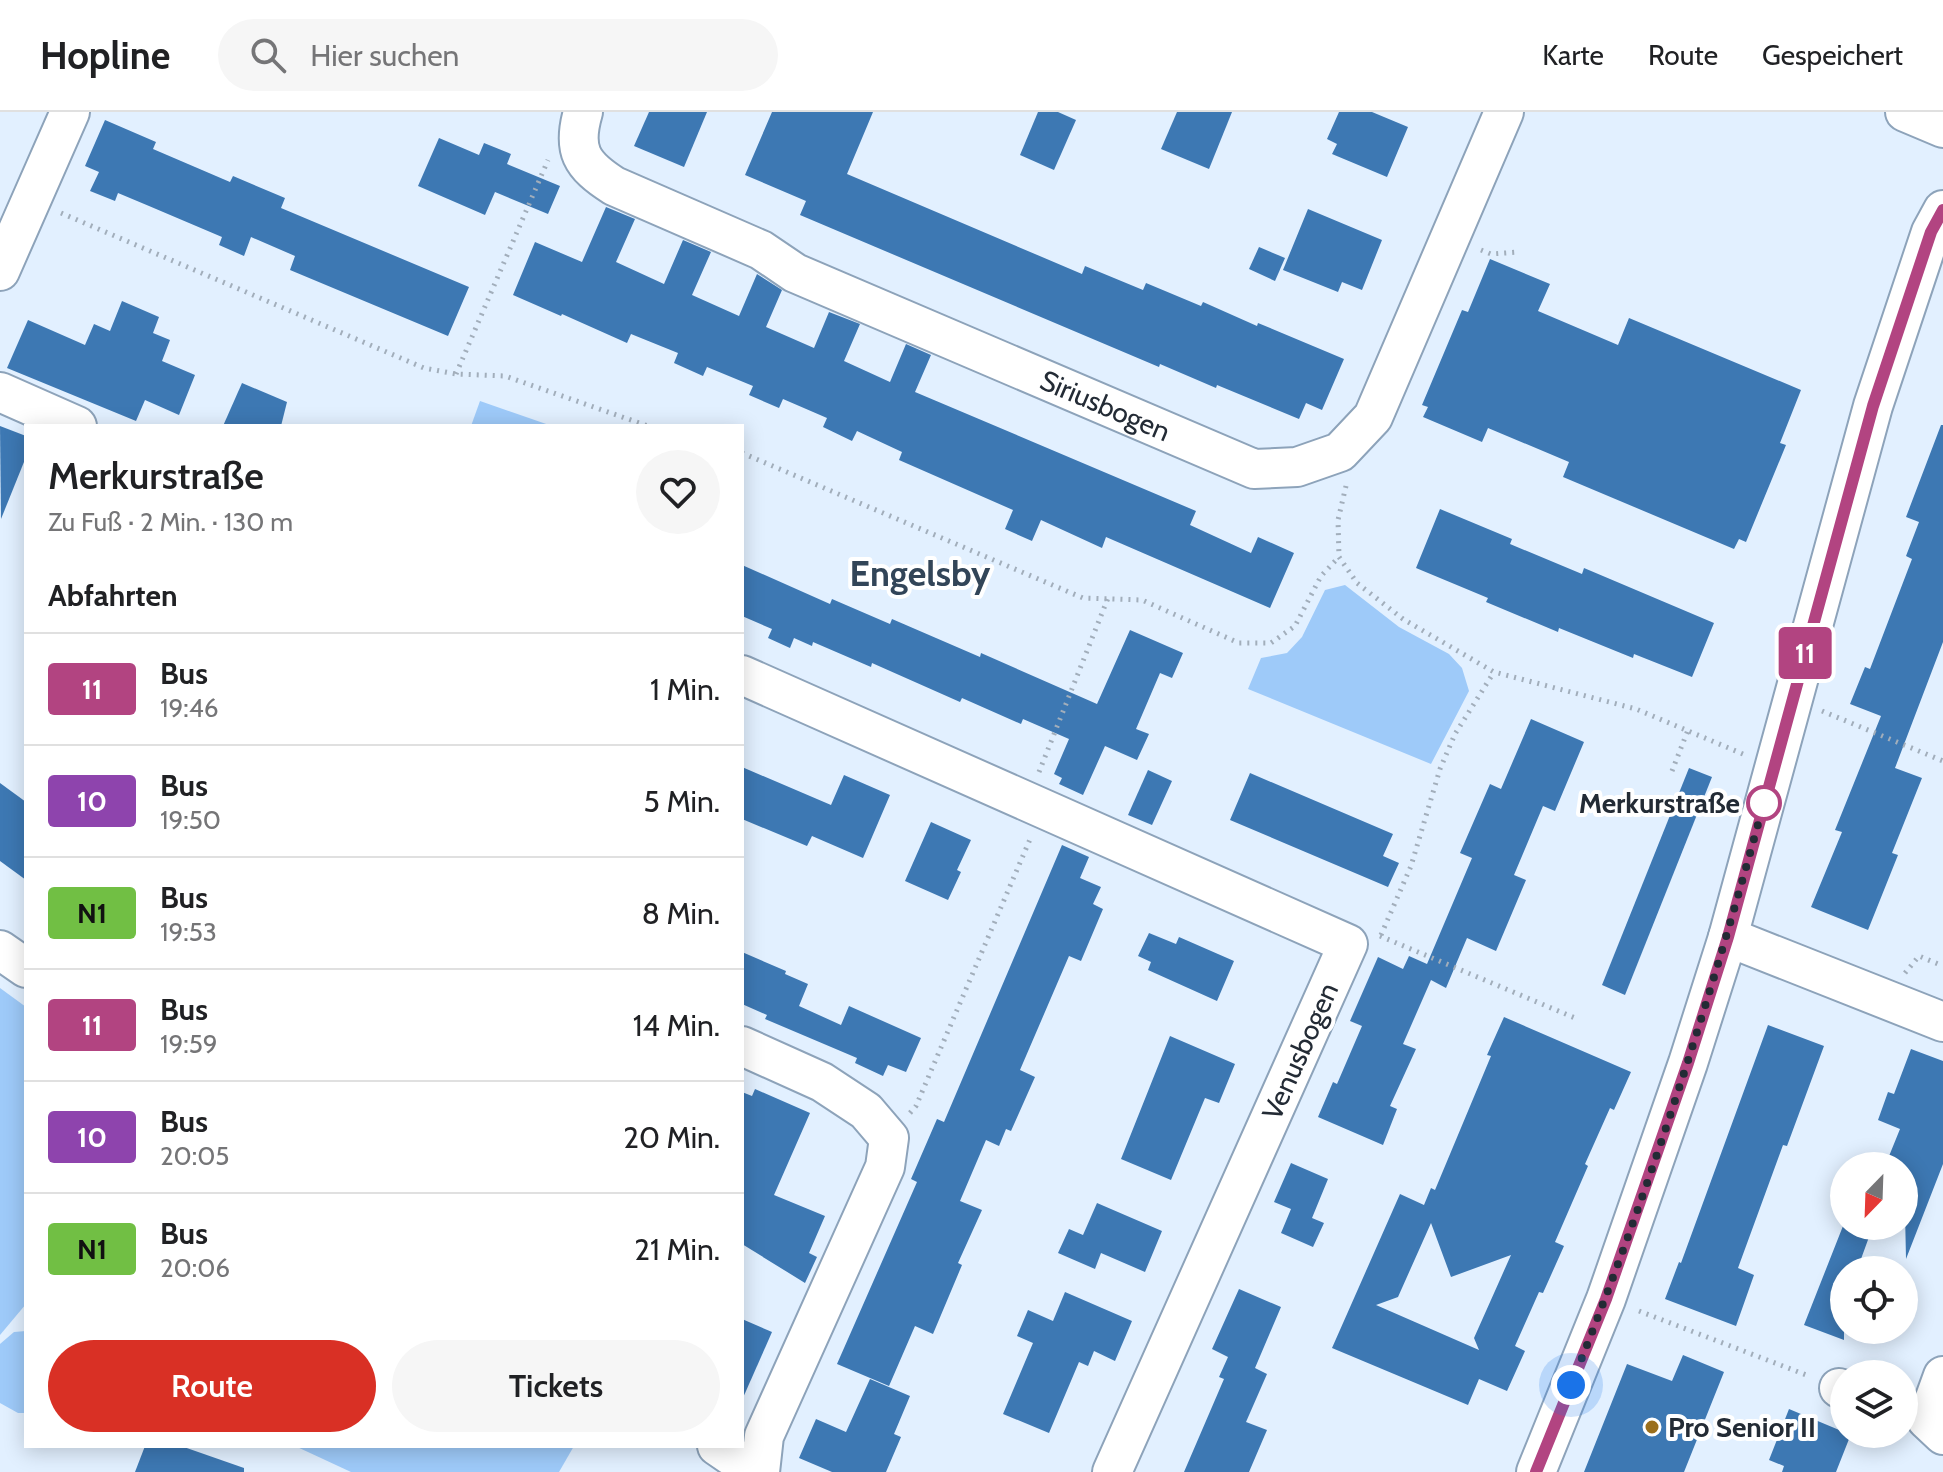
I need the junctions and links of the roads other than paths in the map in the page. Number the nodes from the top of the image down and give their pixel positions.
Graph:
1 (70, 112) edge
2 (583, 112) edge
3 (1504, 112) edge
4 (1905, 112) edge
5 (1943, 128) edge
6 (1943, 210) edge
7 (0, 271) edge
8 (0, 392) edge
9 (72, 424) edge
10 (744, 676) edge
11 (1728, 937) junction
12 (0, 950) edge
13 (24, 967) edge
14 (1943, 1022) edge
15 (744, 1047) edge
16 (1943, 1376) edge
17 (1925, 1422) edge
18 (720, 1448) edge
19 (757, 1472) edge
20 (1112, 1472) edge
21 (1536, 1472) edge

1 - 7 street
2 - 3 street, Siriusbogen
4 - 5 street
6 - 11 street
8 - 9 street
10 - 20 street, Venusbogen
11 - 14 street
11 - 21 street
12 - 13 street
15 - 19 street
16 - 17 street
18 - 19 street

